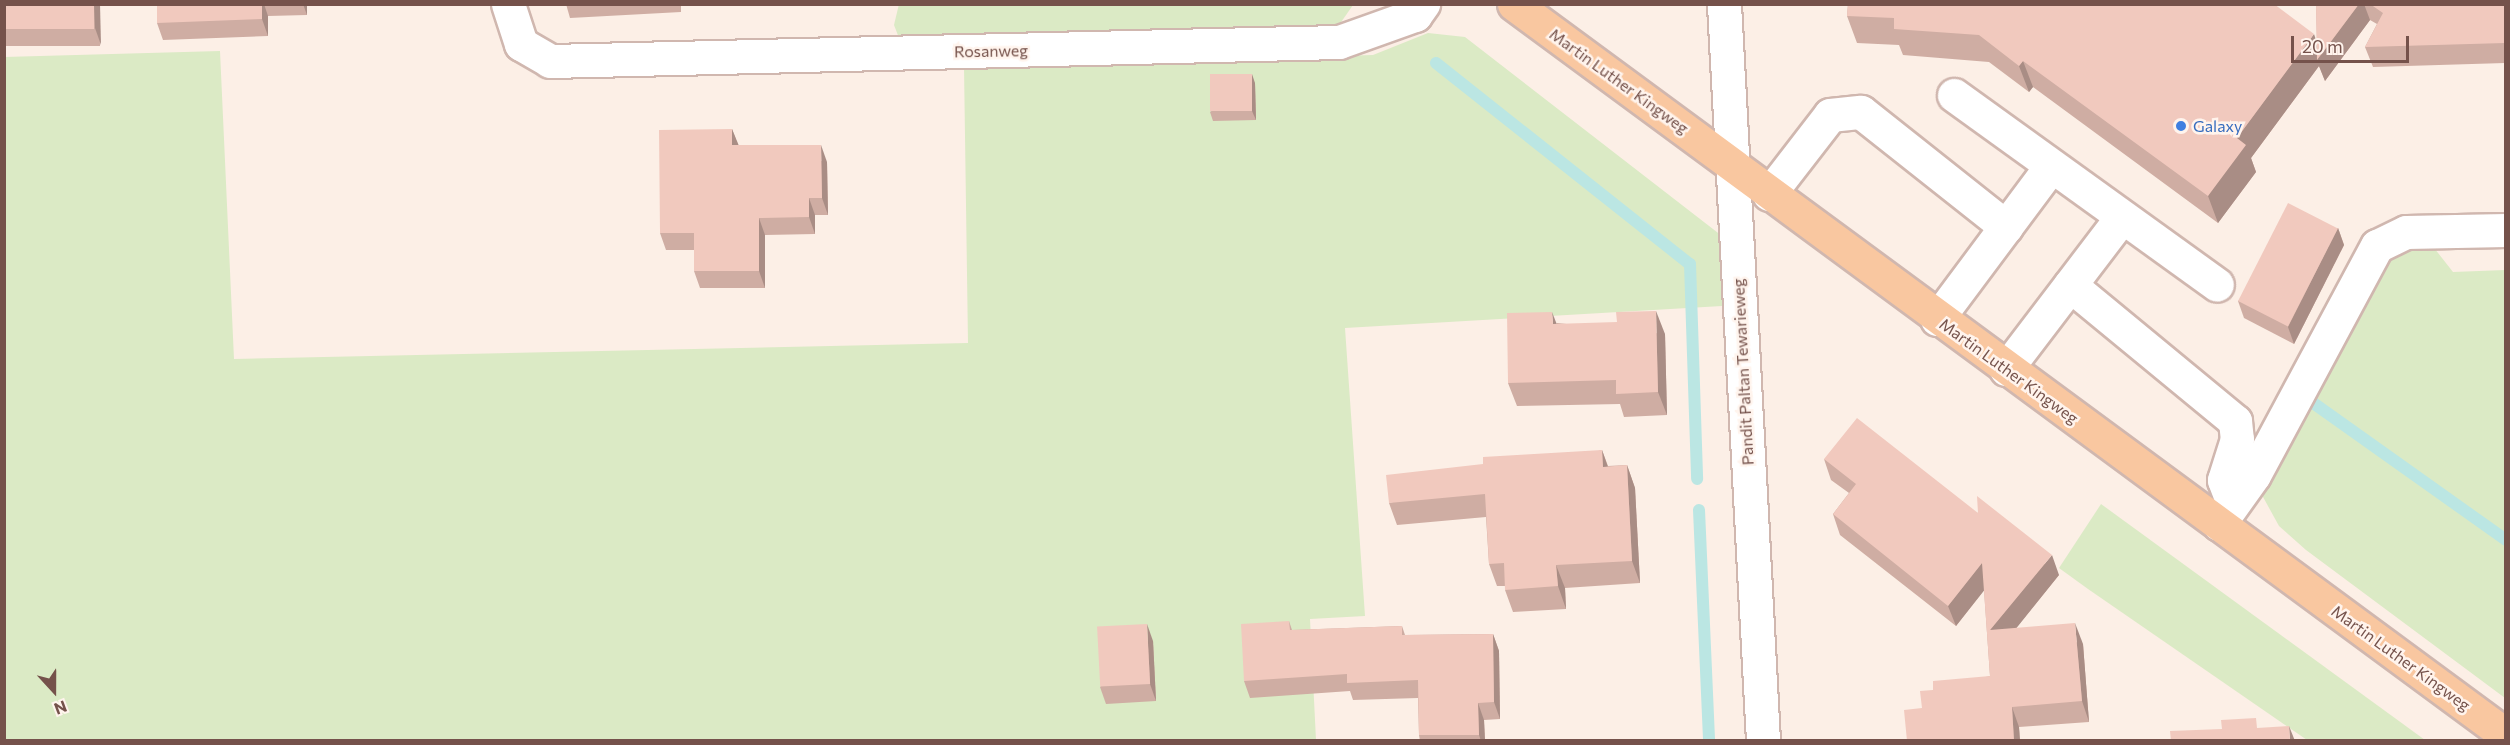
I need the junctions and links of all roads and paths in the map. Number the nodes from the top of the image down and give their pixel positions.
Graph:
1 (508, 4) edge
2 (1423, 4) edge
3 (1514, 4) edge
4 (1724, 4) edge
5 (1954, 95) dead end
6 (1729, 161) junction
7 (2051, 166) junction
8 (1769, 194) junction
9 (2122, 217) junction
10 (2006, 227) junction
11 (2505, 230) edge
12 (2070, 285) junction
13 (2217, 285) dead end
14 (1937, 319) junction
15 (2006, 369) junction
16 (2226, 513) junction
17 (2505, 735) edge
18 (1763, 741) edge

1 - 2 street, Rosanweg
3 - 6 main road, Martin Luther Kingweg
4 - 6 street, Pandit Paltan Tewarieweg
5 - 7 street
6 - 8 main road, Martin Luther Kingweg
6 - 18 street, Pandit Paltan Tewarieweg
7 - 9 street
7 - 10 street
8 - 10 street
8 - 14 main road, Martin Luther Kingweg
9 - 12 street
9 - 13 street
10 - 14 street
11 - 16 street
12 - 15 street
12 - 16 street
14 - 15 main road, Martin Luther Kingweg
15 - 16 main road, Martin Luther Kingweg
16 - 17 main road, Martin Luther Kingweg

